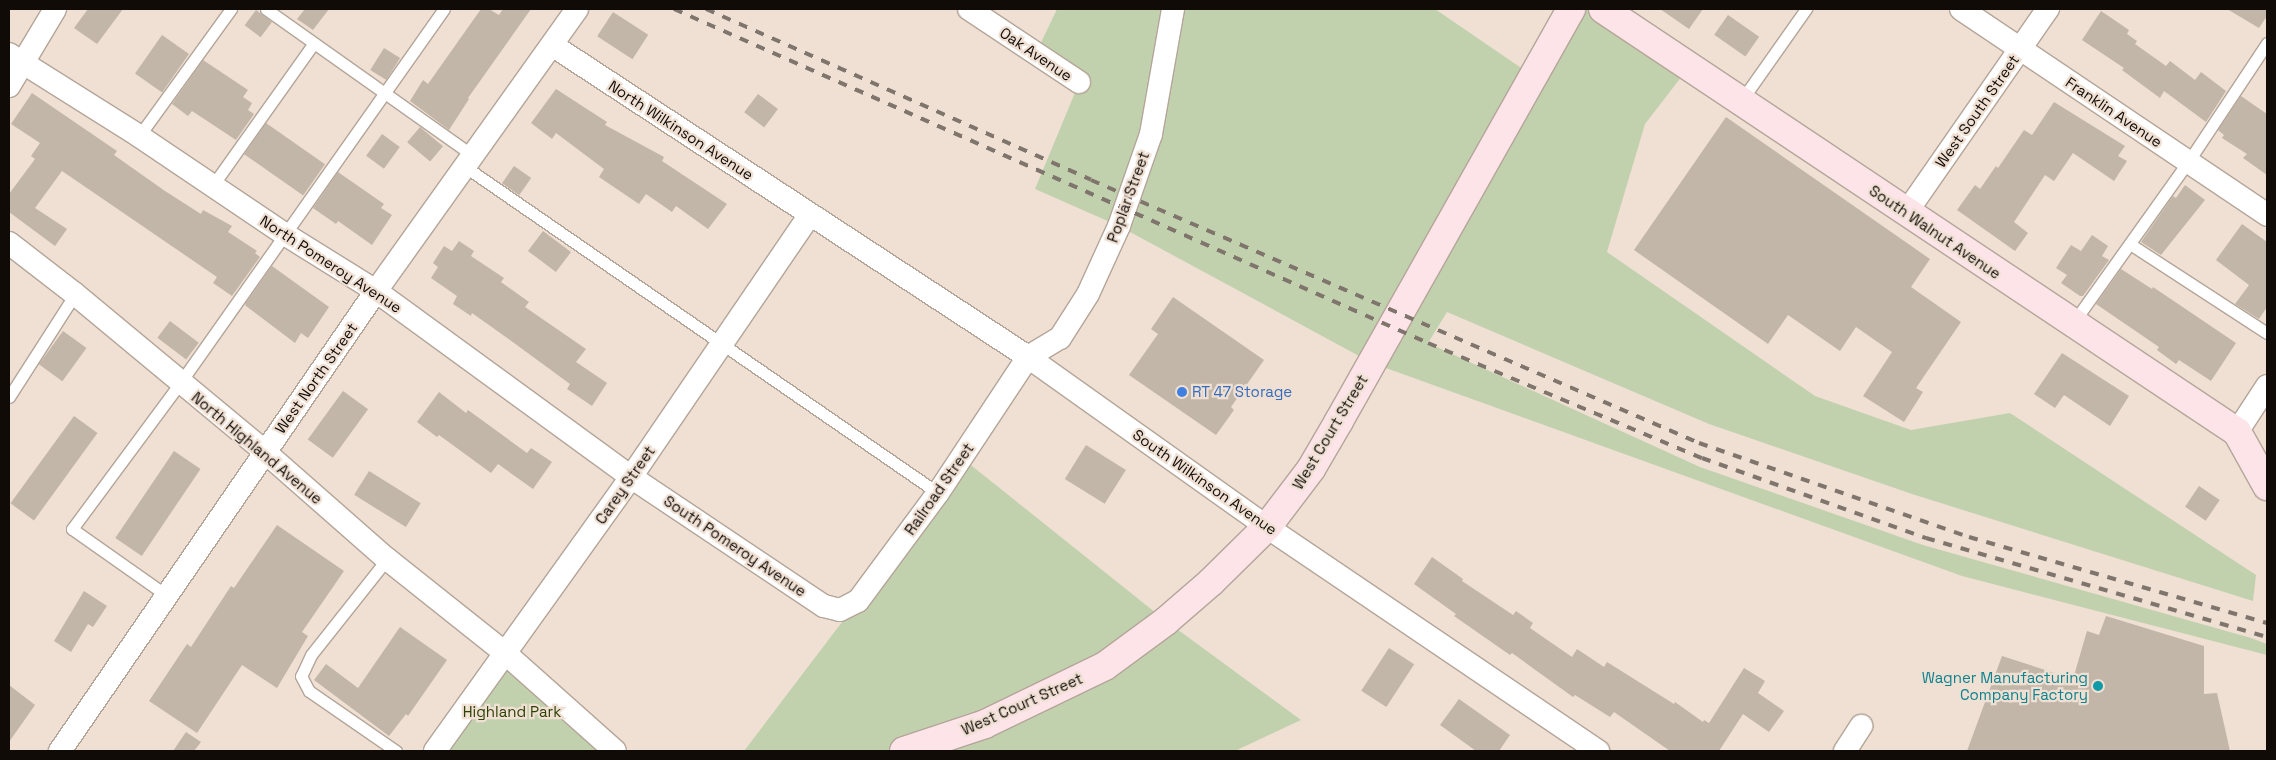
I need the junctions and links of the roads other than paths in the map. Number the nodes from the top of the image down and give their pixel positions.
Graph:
1 (55, 9) edge
2 (230, 9) edge
3 (266, 9) edge
4 (444, 9) edge
5 (969, 9) edge
6 (1173, 9) edge
7 (1571, 9) edge
8 (1603, 9) edge
9 (1806, 9) edge
10 (1961, 9) edge
11 (2048, 9) edge
12 (571, 10) edge
13 (314, 43) junction
14 (2267, 43) edge
15 (552, 45) junction
16 (2020, 49) junction
17 (16, 59) edge
18 (1079, 82) dead end
19 (9, 86) edge
20 (384, 94) junction
21 (1741, 102) junction
22 (139, 136) junction
23 (468, 161) junction
24 (2188, 162) junction
25 (213, 185) junction
26 (1906, 213) junction
27 (810, 215) junction
28 (2267, 215) edge
29 (286, 235) junction
30 (9, 244) edge
31 (2130, 244) junction
32 (376, 291) junction
33 (74, 294) junction
34 (2073, 323) junction
35 (2267, 333) edge
36 (721, 345) junction
37 (1028, 357) junction
38 (180, 383) junction
39 (2267, 386) edge
40 (9, 397) edge
41 (2237, 432) junction
42 (2260, 448) dead end
43 (266, 452) junction
44 (631, 478) junction
45 (2267, 486) edge
46 (938, 493) junction
47 (1267, 527) junction
48 (387, 559) junction
49 (166, 595) junction
50 (840, 610) joint
51 (505, 653) junction
52 (1861, 726) dead end
53 (60, 751) edge
54 (396, 751) edge
55 (435, 751) edge
56 (614, 751) edge
57 (904, 751) edge
58 (1598, 751) edge
59 (1844, 751) edge

1 - 17 street
2 - 22 lane
3 - 13 lane
4 - 20 lane
5 - 18 street, Oak Avenue
6 - 37 street, Poplar Street
7 - 47 main road, West Court Street
8 - 21 main road, South Walnut Avenue
9 - 21 lane
10 - 16 street, Franklin Avenue
11 - 16 street, West South Street
12 - 15 street, West North Street
13 - 20 lane
13 - 25 lane
14 - 24 lane
15 - 23 street, West North Street
15 - 27 street, North Wilkinson Avenue
16 - 24 street, Franklin Avenue
16 - 26 street, West South Street
17 - 19 street
17 - 22 street, North Pomeroy Avenue
20 - 23 lane
20 - 29 lane
21 - 26 main road, South Walnut Avenue
22 - 25 street, North Pomeroy Avenue
23 - 32 street, West North Street
23 - 36 lane
24 - 28 street, Franklin Avenue
24 - 31 lane
25 - 29 street, North Pomeroy Avenue
26 - 34 main road, South Walnut Avenue
27 - 36 street, Carey Street
27 - 37 street, South Wilkinson Avenue
29 - 32 street, North Pomeroy Avenue
29 - 38 lane
30 - 33 street, North Highland Avenue
31 - 34 lane
31 - 35 lane
32 - 43 street, West North Street
32 - 44 street, North Pomeroy Avenue
33 - 38 street, North Highland Avenue
33 - 40 lane
34 - 41 main road, South Walnut Avenue
36 - 44 street, Carey Street
36 - 46 lane
37 - 46 street, Railroad Street
37 - 47 street, South Wilkinson Avenue
38 - 43 street, North Highland Avenue
38 - 49 lane
39 - 41 street
41 - 42 lane, South Walnut Avenue
41 - 45 main road
43 - 48 street, North Highland Avenue
43 - 49 street, West North Street
44 - 50 street, South Pomeroy Avenue
44 - 51 street, Carey Street
46 - 50 street, Railroad Street
47 - 57 main road, West Court Street
47 - 58 street, South Wilkinson Avenue
48 - 51 street, North Highland Avenue
48 - 54 lane
49 - 53 street, West North Street
51 - 55 street, Carey Street
51 - 56 street, North Highland Avenue
52 - 59 street

